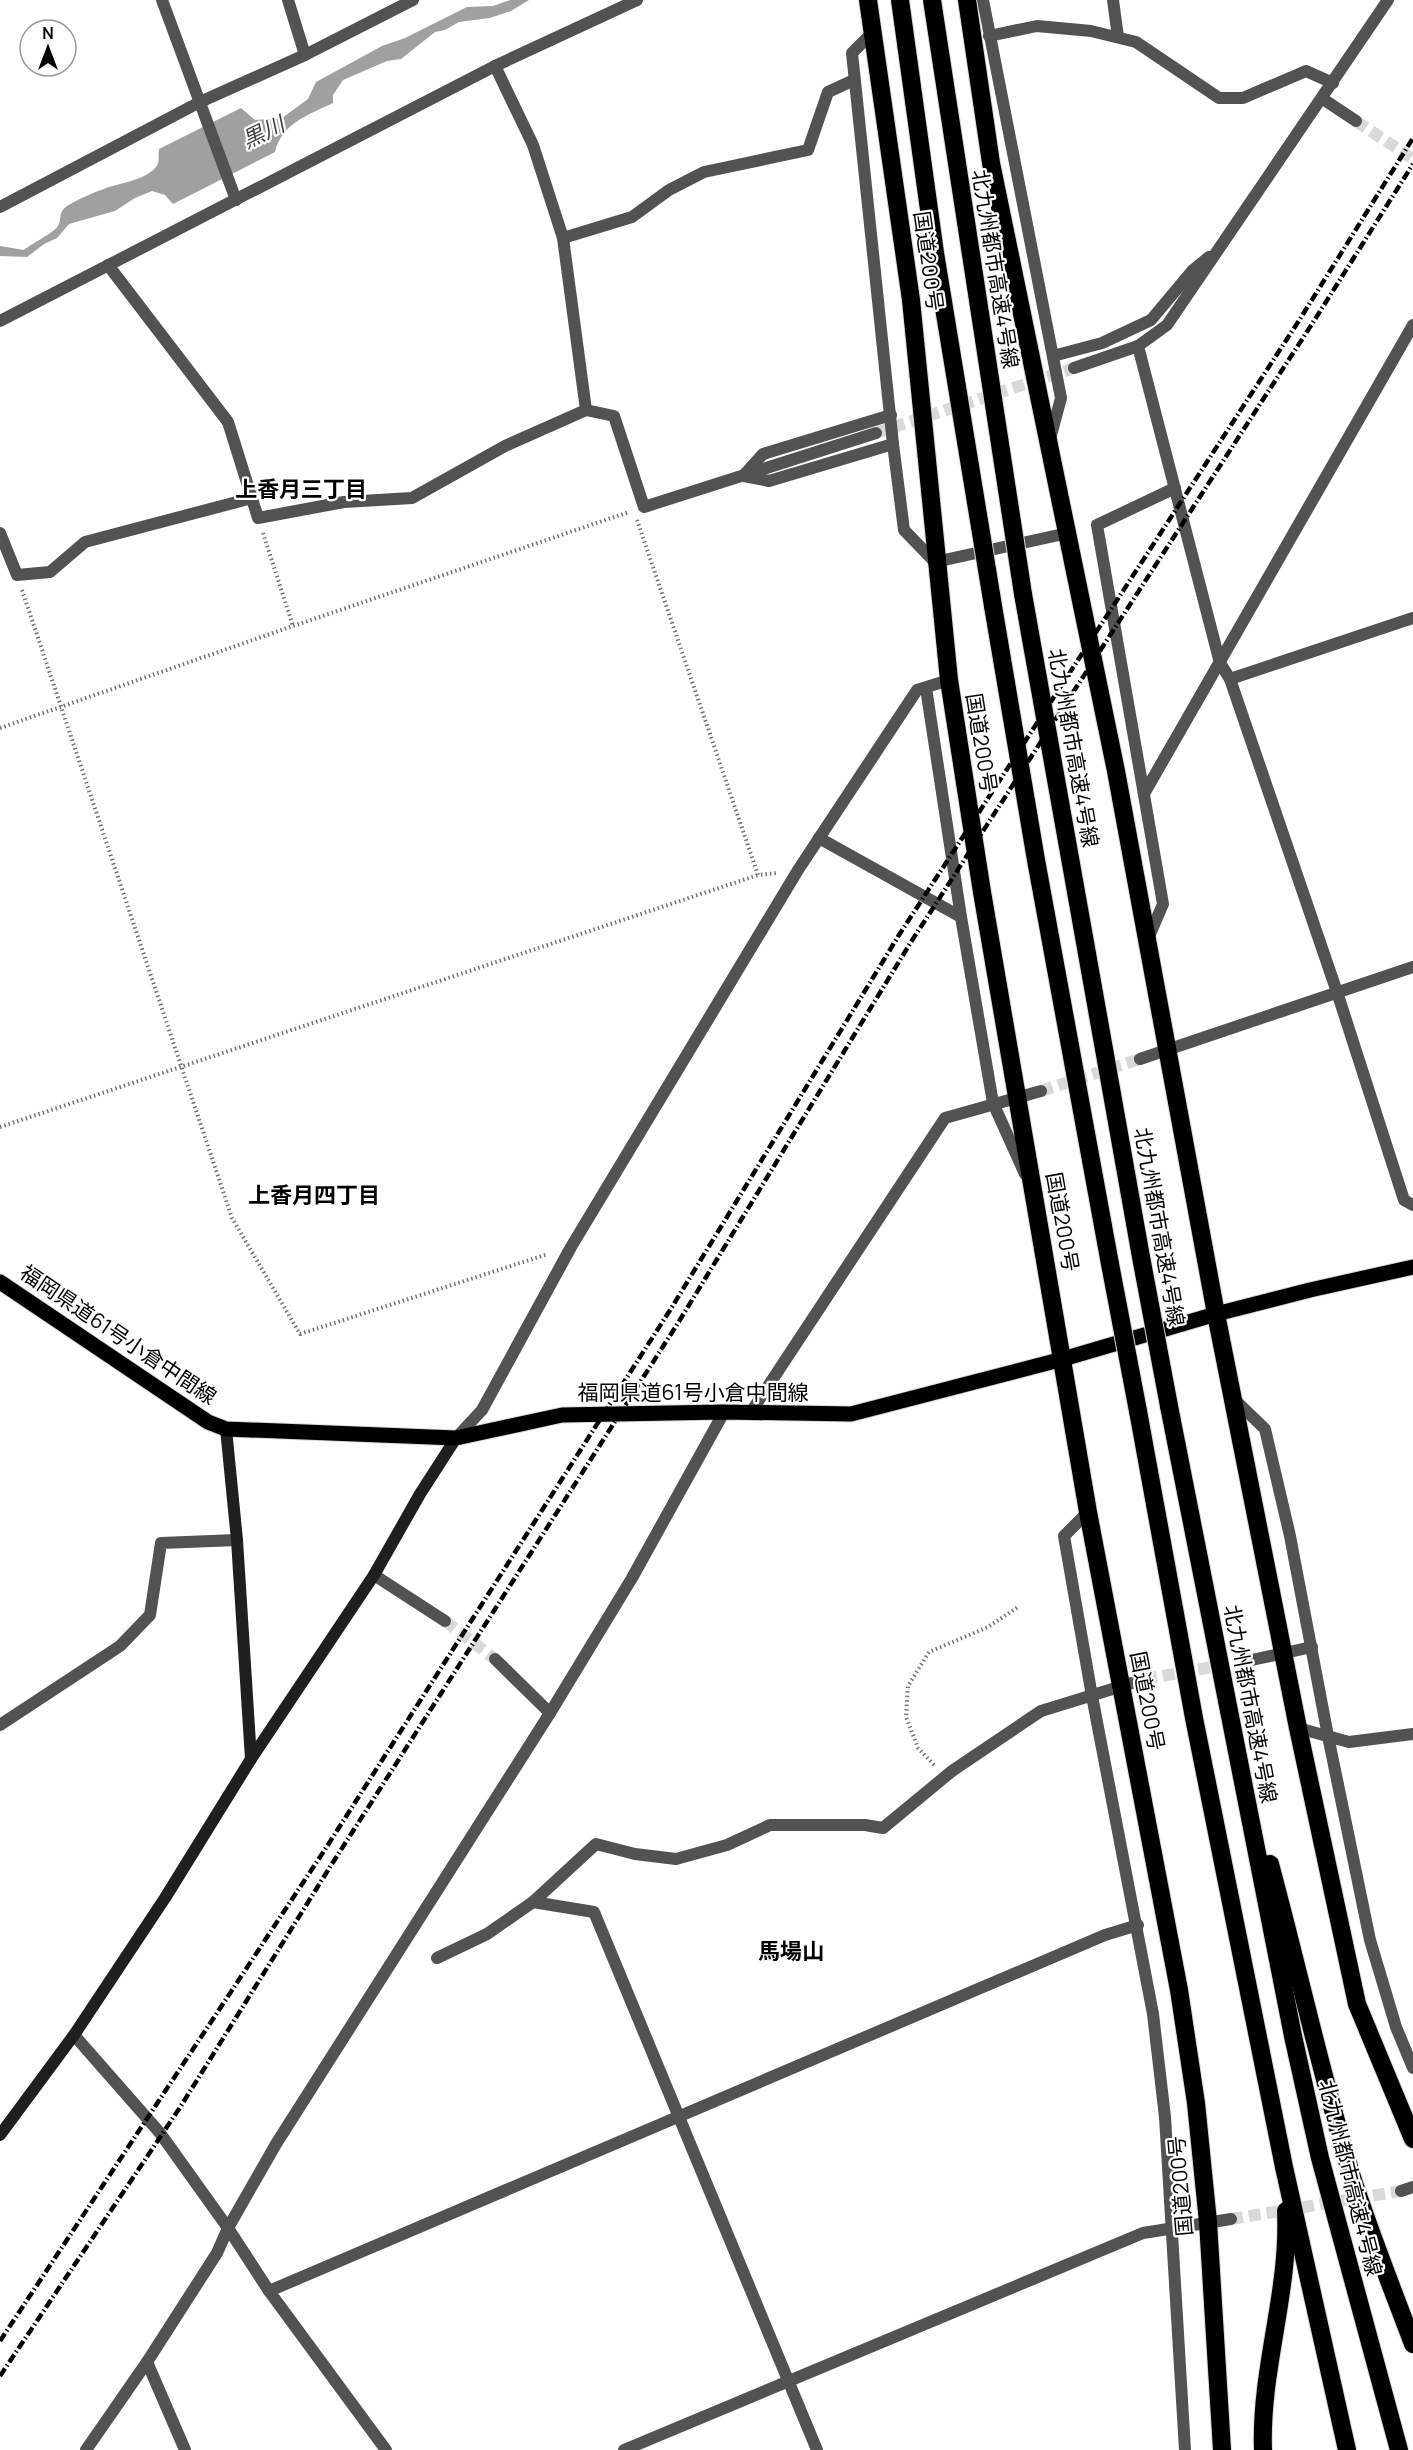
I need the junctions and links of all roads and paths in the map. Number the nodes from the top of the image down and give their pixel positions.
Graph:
1 (162, 0) edge
2 (288, 0) edge
3 (413, 0) edge
4 (637, 0) edge
5 (868, 0) edge
6 (900, 0) edge
7 (932, 0) edge
8 (967, 0) edge
9 (983, 0) edge
10 (1113, 0) edge
11 (1388, 0) edge
12 (872, 33) junction
13 (989, 36) junction
14 (1118, 37) junction
15 (305, 55) junction
16 (495, 66) junction
17 (854, 80) junction
18 (1333, 83) junction
19 (1323, 99) junction
20 (202, 107) junction
21 (1356, 121) tunnel mouth
22 (236, 197) junction
23 (0, 207) edge
24 (563, 238) junction
25 (1220, 248) junction
26 (108, 265) junction
27 (0, 321) edge
28 (1413, 325) edge
29 (1138, 346) junction
30 (1053, 356) junction
31 (1074, 368) tunnel mouth
32 (586, 410) junction
33 (891, 415) junction
34 (876, 433) tunnel mouth
35 (1049, 442) junction
36 (893, 444) junction
37 (743, 475) junction
38 (1175, 488) junction
39 (252, 498) junction
40 (258, 518) junction
41 (0, 533) edge
42 (1068, 533) junction
43 (935, 562) junction
44 (17, 575) junction
45 (1413, 618) edge
46 (293, 626) junction
47 (1220, 663) junction
48 (1230, 679) junction
49 (949, 680) junction
50 (926, 688) junction
51 (61, 708) junction
52 (0, 728) edge
53 (1144, 792) junction
54 (819, 838) junction
55 (798, 870) junction
56 (758, 875) junction
57 (961, 917) junction
58 (1147, 943) junction
59 (1413, 967) edge
60 (1337, 992) junction
61 (1166, 1050) junction
62 (1140, 1059) tunnel mouth
63 (182, 1066) junction
64 (1041, 1091) tunnel mouth
65 (1018, 1098) junction
66 (993, 1103) junction
67 (0, 1127) edge
68 (1035, 1197) junction
69 (1413, 1205) edge
70 (572, 1247) junction
71 (1413, 1267) edge
72 (0, 1282) edge
73 (1216, 1314) junction
74 (1063, 1359) junction
75 (1233, 1398) junction
76 (724, 1412) junction
77 (751, 1412) junction
78 (226, 1429) junction
79 (456, 1438) junction
80 (1088, 1512) junction
81 (237, 1540) junction
82 (374, 1575) junction
83 (1018, 1607) dead end
84 (444, 1621) tunnel mouth
85 (1312, 1647) junction
86 (1284, 1653) junction
87 (495, 1659) tunnel mouth
88 (1247, 1661) tunnel mouth
89 (1145, 1679) tunnel mouth
90 (1121, 1686) junction
91 (1092, 1696) junction
92 (1228, 1709) junction
93 (550, 1713) junction
94 (0, 1725) edge
95 (1298, 1728) junction
96 (1413, 1734) edge
97 (1328, 1736) junction
98 (251, 1760) junction
99 (952, 1771) junction
100 (533, 1902) junction
101 (1138, 1925) junction
102 (437, 1958) dead end
103 (74, 2035) junction
104 (1413, 2068) edge
105 (678, 2118) junction
106 (0, 2135) edge
107 (1413, 2139) edge
108 (1284, 2167) junction
109 (1232, 2219) tunnel mouth
110 (1208, 2222) junction
111 (1173, 2226) junction
112 (228, 2228) junction
113 (269, 2291) junction
114 (1413, 2344) edge
115 (147, 2362) junction
116 (788, 2380) junction
117 (86, 2450) edge
118 (185, 2450) edge
119 (386, 2450) edge
120 (624, 2450) edge
121 (817, 2450) edge
122 (1185, 2450) edge
123 (1222, 2450) edge
124 (1263, 2450) edge
125 (1347, 2450) edge
126 (1399, 2450) edge

1 - 20 street
2 - 15 street
3 - 15 street
4 - 16 street
5 - 12 highway, 国道200号
6 - 108 highway, bridge
7 - 92 highway, 北九州都市高速4号線, bridge
8 - 35 highway
9 - 13 street
10 - 14 street
11 - 18 street
12 - 17 street
12 - 43 highway, 国道200号
13 - 14 street
13 - 30 street
14 - 18 street
15 - 20 street
16 - 22 street
16 - 24 street
17 - 24 street
17 - 33 street
18 - 19 street
19 - 21 street
19 - 25 street
20 - 22 street
20 - 23 street
22 - 26 street
24 - 32 street
25 - 29 street
25 - 30 street
26 - 27 street
26 - 39 street
28 - 47 street
29 - 31 street
29 - 38 street
30 - 35 street
32 - 37 street
32 - 40 street
33 - 36 street
33 - 37 street
34 - 37 street
35 - 42 highway
36 - 37 street
36 - 43 street
38 - 47 street
38 - 53 street
39 - 40 street
39 - 44 street
40 - 46 path
41 - 44 street
42 - 43 street
42 - 58 highway
43 - 49 highway, 国道200号
44 - 51 path
45 - 48 street
46 - 51 path
46 - 56 path
47 - 48 street
47 - 53 street
48 - 60 street
49 - 50 street
49 - 65 highway, 国道200号
50 - 54 street
50 - 57 street
51 - 52 path
51 - 63 path
53 - 58 street
54 - 55 street
54 - 57 street
55 - 56 path
55 - 70 street
56 - 63 path
57 - 66 street
58 - 61 highway
59 - 60 street
60 - 61 street
60 - 69 street
61 - 62 street
61 - 73 highway
63 - 67 path
63 - 70 path
64 - 65 street
65 - 66 street
65 - 68 highway, 国道200号
66 - 68 street
66 - 77 street
68 - 74 highway, 国道200号
70 - 79 street
71 - 73 main road, 福岡県道61号小倉中間線
72 - 78 main road, 福岡県道61号小倉中間線
73 - 74 main road, 福岡県道61号小倉中間線
73 - 75 highway
74 - 77 main road, 福岡県道61号小倉中間線
74 - 80 highway, 国道200号
75 - 85 street
75 - 86 highway
76 - 77 main road, 福岡県道61号小倉中間線
76 - 79 main road, 福岡県道61号小倉中間線
76 - 93 street
78 - 79 main road, 福岡県道61号小倉中間線
78 - 81 street
79 - 82 street
80 - 90 highway, 国道200号
80 - 91 street
81 - 94 street
81 - 98 street
82 - 84 street
82 - 98 street
83 - 99 path
85 - 86 street
85 - 97 street
86 - 88 street
86 - 95 highway
87 - 93 street
89 - 90 street
90 - 91 street
90 - 110 highway, 国道200号
91 - 99 street
91 - 101 street
92 - 114 highway
92 - 126 highway, 北九州都市高速4号線
93 - 112 street
95 - 97 street
95 - 107 highway
96 - 97 street
97 - 104 street
98 - 103 street
99 - 100 street
100 - 102 street
100 - 105 street
101 - 105 street
101 - 111 street
103 - 106 street
103 - 112 street
105 - 113 street
105 - 116 street
108 - 124 highway
108 - 125 highway
109 - 110 street
110 - 111 street
110 - 123 highway, 国道200号
111 - 116 street
111 - 122 street
112 - 113 street
112 - 115 street
113 - 119 street
115 - 117 street
115 - 118 street
116 - 120 street
116 - 121 street

